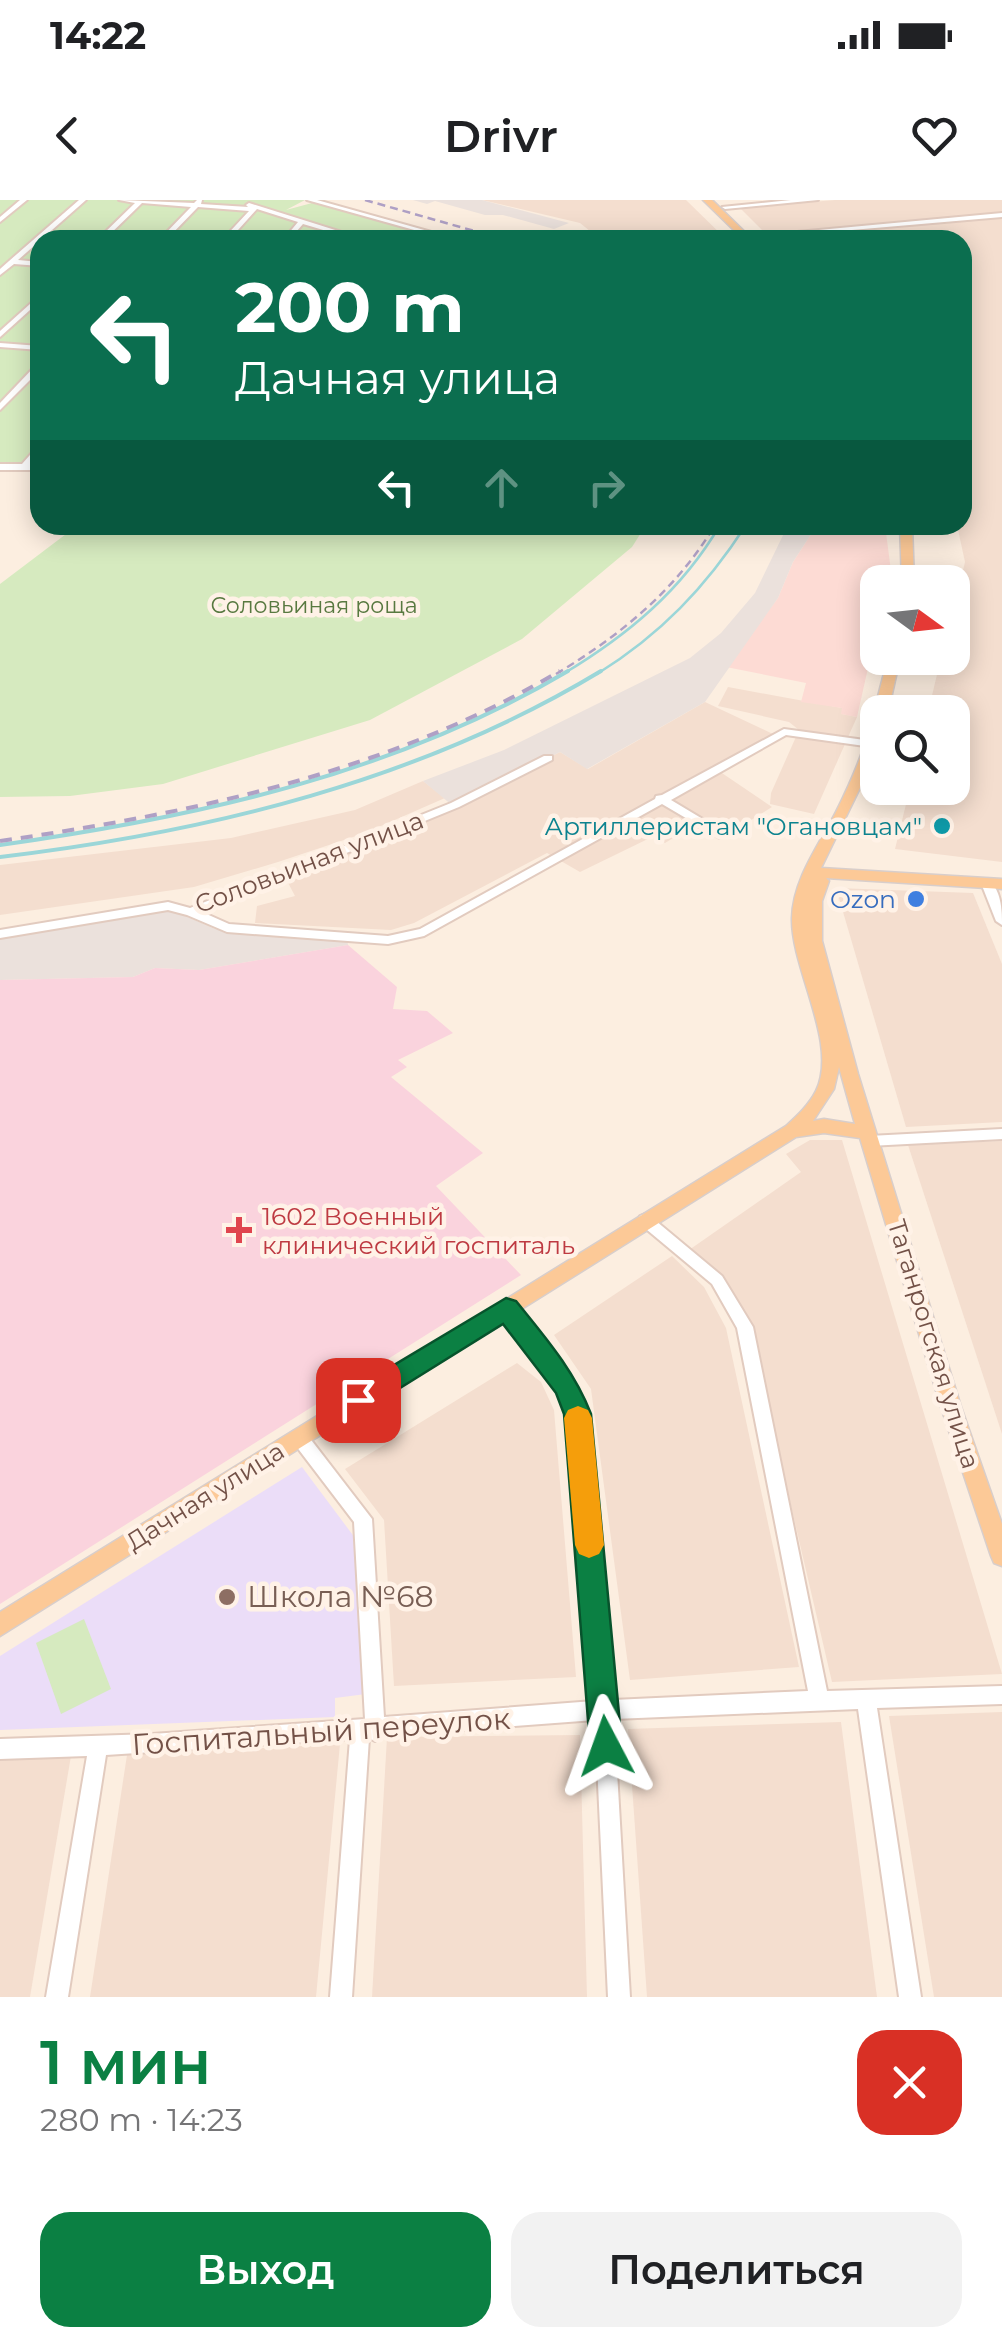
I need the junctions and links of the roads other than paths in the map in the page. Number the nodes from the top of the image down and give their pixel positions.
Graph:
1 (24, 200) edge
2 (83, 200) edge
3 (122, 200) edge
4 (240, 200) edge
5 (311, 200) edge
6 (707, 200) edge
7 (815, 200) edge
8 (142, 201) edge
9 (798, 201) edge
10 (199, 202) edge
11 (721, 204) edge
12 (254, 209) junction
13 (275, 214) junction
14 (1002, 215) edge
15 (0, 220) edge
16 (301, 222) junction
17 (49, 230) edge
18 (111, 230) edge
19 (172, 230) edge
20 (234, 230) edge
21 (294, 230) edge
22 (326, 230) edge
23 (420, 230) edge
24 (743, 230) edge
25 (745, 230) edge
26 (839, 230) edge
27 (30, 246) edge
28 (0, 262) edge
29 (12, 262) junction
30 (30, 263) edge
31 (0, 273) edge
32 (30, 306) edge
33 (0, 334) edge
34 (0, 345) edge
35 (30, 347) edge
36 (30, 376) edge
37 (0, 408) edge
38 (30, 460) edge
39 (0, 467) edge
40 (24, 467) junction
41 (30, 467) edge
42 (906, 535) edge
43 (916, 535) edge
44 (907, 565) edge
45 (917, 565) edge
46 (860, 743) edge
47 (548, 758) dead end
48 (860, 778) edge
49 (860, 794) edge
50 (660, 798) junction
51 (717, 832) dead end
52 (818, 872) junction
53 (994, 884) edge
54 (191, 912) junction
55 (1002, 920) edge
56 (0, 934) edge
57 (828, 1052) joint
58 (792, 1131) junction
59 (1002, 1134) edge
60 (868, 1137) junction
61 (645, 1220) junction
62 (506, 1308) junction
63 (299, 1437) junction
64 (1002, 1556) edge
65 (0, 1625) edge
66 (1002, 1695) edge
67 (866, 1699) junction
68 (819, 1700) junction
69 (604, 1710) junction
70 (368, 1731) junction
71 (98, 1748) junction
72 (0, 1749) edge
73 (57, 1997) edge
74 (342, 1997) edge
75 (619, 1997) edge
76 (910, 1997) edge

1 - 15 street
2 - 17 street
3 - 8 street
4 - 12 street
5 - 13 street
5 - 23 street
6 - 24 main road
7 - 9 street
8 - 10 street
8 - 18 street
9 - 11 street
10 - 12 street
10 - 19 street
11 - 25 main road
12 - 13 street
12 - 20 street
13 - 16 street
14 - 26 street
16 - 21 street
16 - 22 street
27 - 29 street
28 - 29 street
29 - 30 street
29 - 31 street
32 - 33 street
34 - 35 street
36 - 37 street
38 - 40 street
39 - 40 street
40 - 41 street
42 - 44 main road
43 - 45 main road
46 - 50 street
47 - 54 street, Соловьиная улица
48 - 52 main road, Таганрогская улица
49 - 52 main road, Таганрогская улица
50 - 51 street
50 - 54 street
52 - 53 main road
52 - 57 main road, Таганрогская улица
52 - 60 main road, Таганрогская улица
53 - 55 street
54 - 56 street, Соловьиная улица
57 - 58 main road, Дачная улица
58 - 60 main road
58 - 61 main road, Дачная улица
59 - 60 street
60 - 64 main road, Таганрогская улица
61 - 62 main road, Дачная улица
61 - 68 street
62 - 63 main road, Дачная улица
62 - 69 street
63 - 65 main road, Дачная улица
63 - 70 street
66 - 67 street, Госпитальный переулок
67 - 68 street, Госпитальный переулок
67 - 76 street
68 - 69 street, Госпитальный переулок
69 - 70 street, Госпитальный переулок
69 - 75 street
70 - 71 street, Госпитальный переулок
70 - 74 street
71 - 72 street, Госпитальный переулок
71 - 73 street

